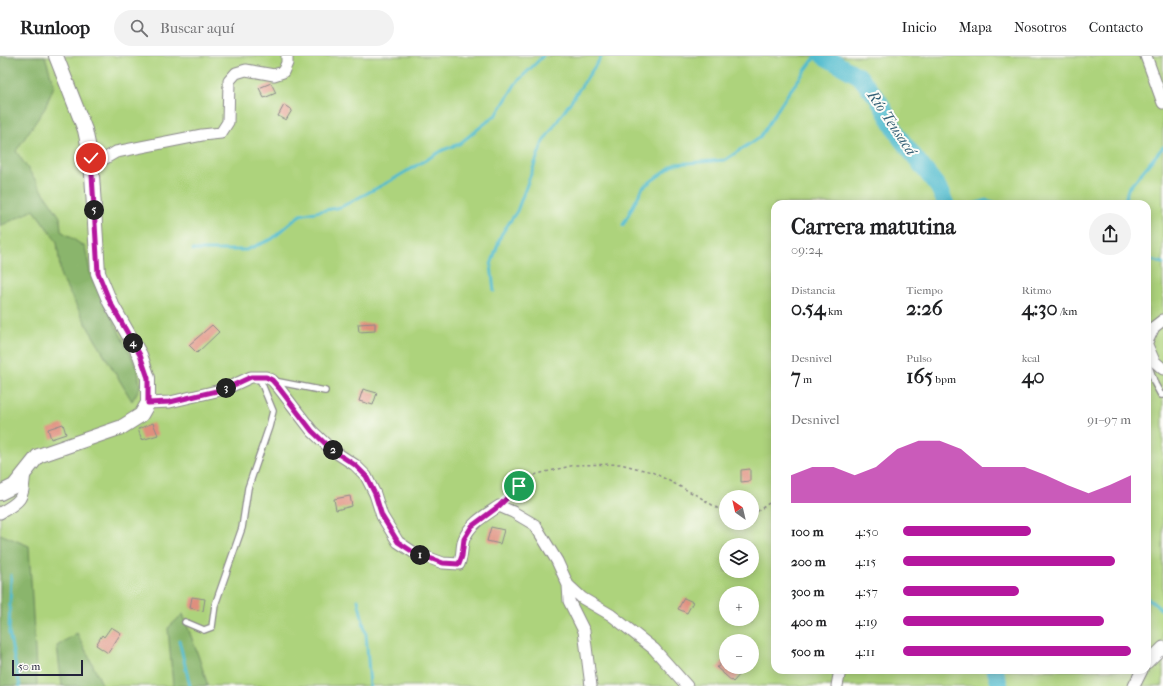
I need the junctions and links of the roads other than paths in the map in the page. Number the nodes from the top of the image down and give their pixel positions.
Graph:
1 (56, 56) edge
2 (287, 56) edge
3 (1146, 56) edge
4 (1163, 103) edge
5 (91, 158) junction
6 (1163, 320) edge
7 (1151, 334) edge
8 (1151, 353) edge
9 (1163, 369) edge
10 (1151, 374) edge
11 (259, 377) junction
12 (272, 380) junction
13 (325, 391) dead end
14 (1163, 395) edge
15 (148, 403) junction
16 (26, 470) junction
17 (0, 493) edge
18 (0, 513) edge
19 (568, 585) junction
20 (185, 622) dead end
21 (1163, 647) edge
22 (1151, 659) edge
23 (839, 674) edge
24 (1140, 674) edge
25 (591, 686) edge
26 (687, 686) edge
27 (837, 686) edge
28 (1134, 686) edge

1 - 5 street
2 - 5 street
3 - 4 street
5 - 15 street
6 - 7 street
8 - 9 street
10 - 14 lane
11 - 12 street
11 - 15 street
11 - 20 lane
12 - 13 lane
12 - 19 street
15 - 16 street
16 - 17 street
16 - 18 street
19 - 25 street
19 - 26 street
21 - 22 street
23 - 27 street
24 - 28 street

